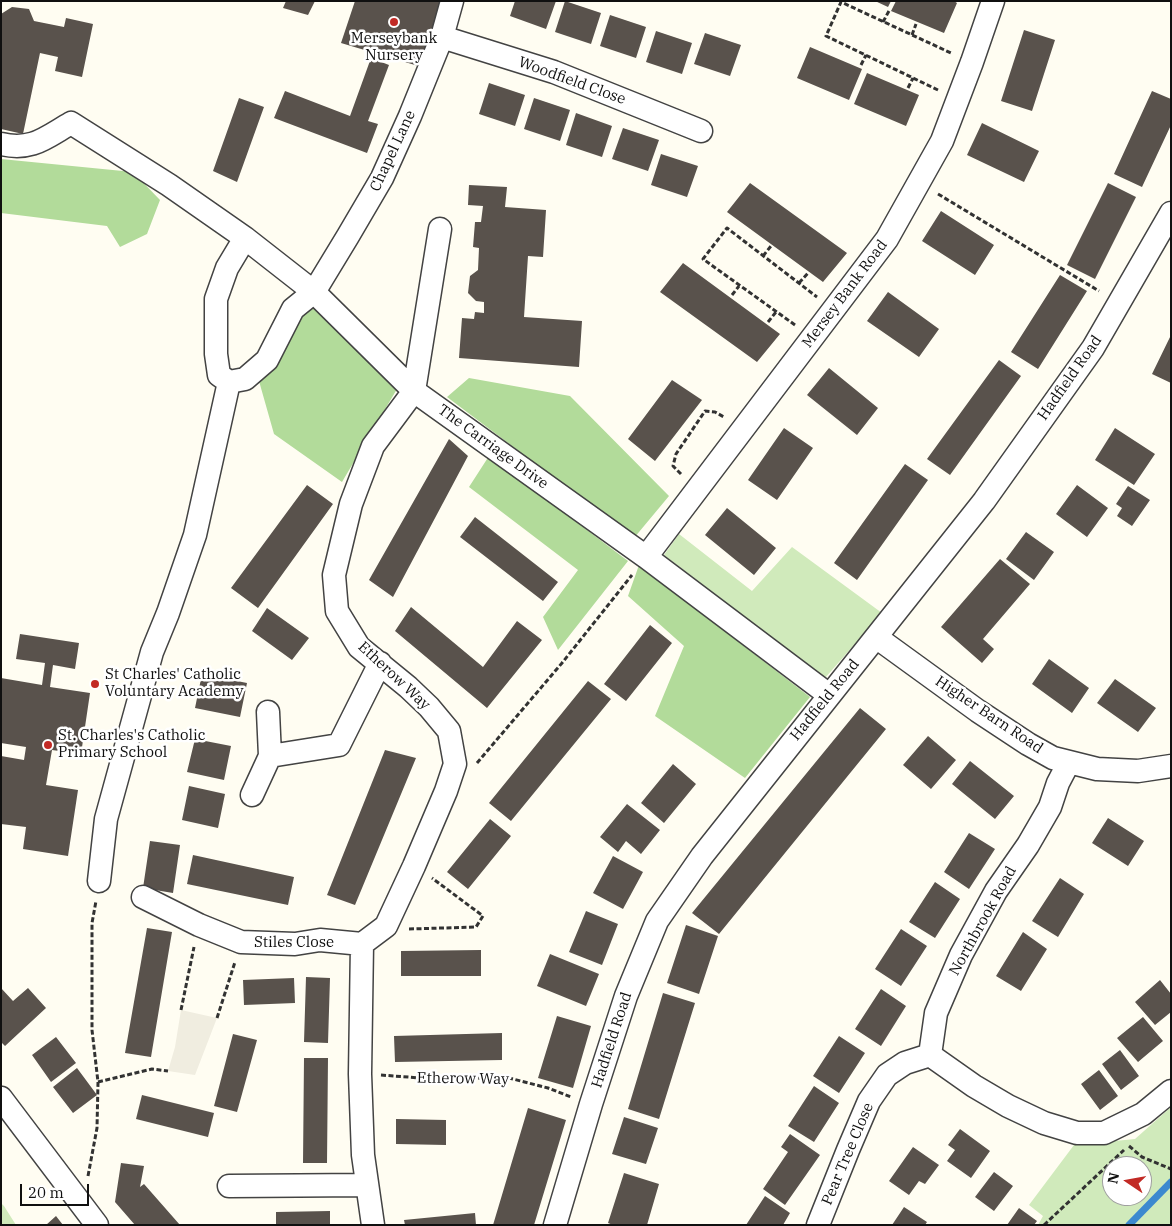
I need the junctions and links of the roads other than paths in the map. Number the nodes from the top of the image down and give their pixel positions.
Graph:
1 (452, 1) edge
2 (993, 1) edge
3 (442, 37) junction
4 (701, 131) dead end
5 (1, 144) edge
6 (1171, 213) edge
7 (440, 229) dead end
8 (245, 238) junction
9 (314, 292) junction
10 (229, 382) junction
11 (414, 391) junction
12 (646, 557) junction
13 (876, 637) junction
14 (380, 663) junction
15 (829, 695) junction
16 (268, 712) dead end
17 (270, 756) junction
18 (1068, 762) junction
19 (1171, 766) edge
20 (252, 795) dead end
21 (99, 881) road end
22 (143, 897) dead end
23 (362, 944) junction
24 (930, 1055) junction
25 (1171, 1091) edge
26 (1, 1098) edge
27 (368, 1185) junction
28 (229, 1186) dead end
29 (91, 1217) edge
30 (373, 1225) edge
31 (555, 1225) edge
32 (818, 1225) edge

1 - 3 street, Chapel Lane
2 - 12 street, Mersey Bank Road
3 - 4 street, Woodfield Close
3 - 9 street, Chapel Lane
5 - 8 street, The Carriage Drive
6 - 13 street, Hadfield Road
7 - 11 street
8 - 9 street, The Carriage Drive
8 - 10 street
9 - 10 street
9 - 11 street, The Carriage Drive
10 - 21 street
11 - 12 street, The Carriage Drive
11 - 14 street, Etherow Way
12 - 15 street, The Carriage Drive
13 - 15 street, Hadfield Road
13 - 18 street, Higher Barn Road
14 - 17 street
14 - 23 street, Etherow Way
15 - 31 street, Hadfield Road
16 - 17 street
17 - 20 street
18 - 19 street, Higher Barn Road
18 - 24 street, Northbrook Road
22 - 23 street, Stiles Close
23 - 27 street
24 - 25 street
24 - 32 street, Pear Tree Close
26 - 29 street
27 - 28 street
27 - 30 street

